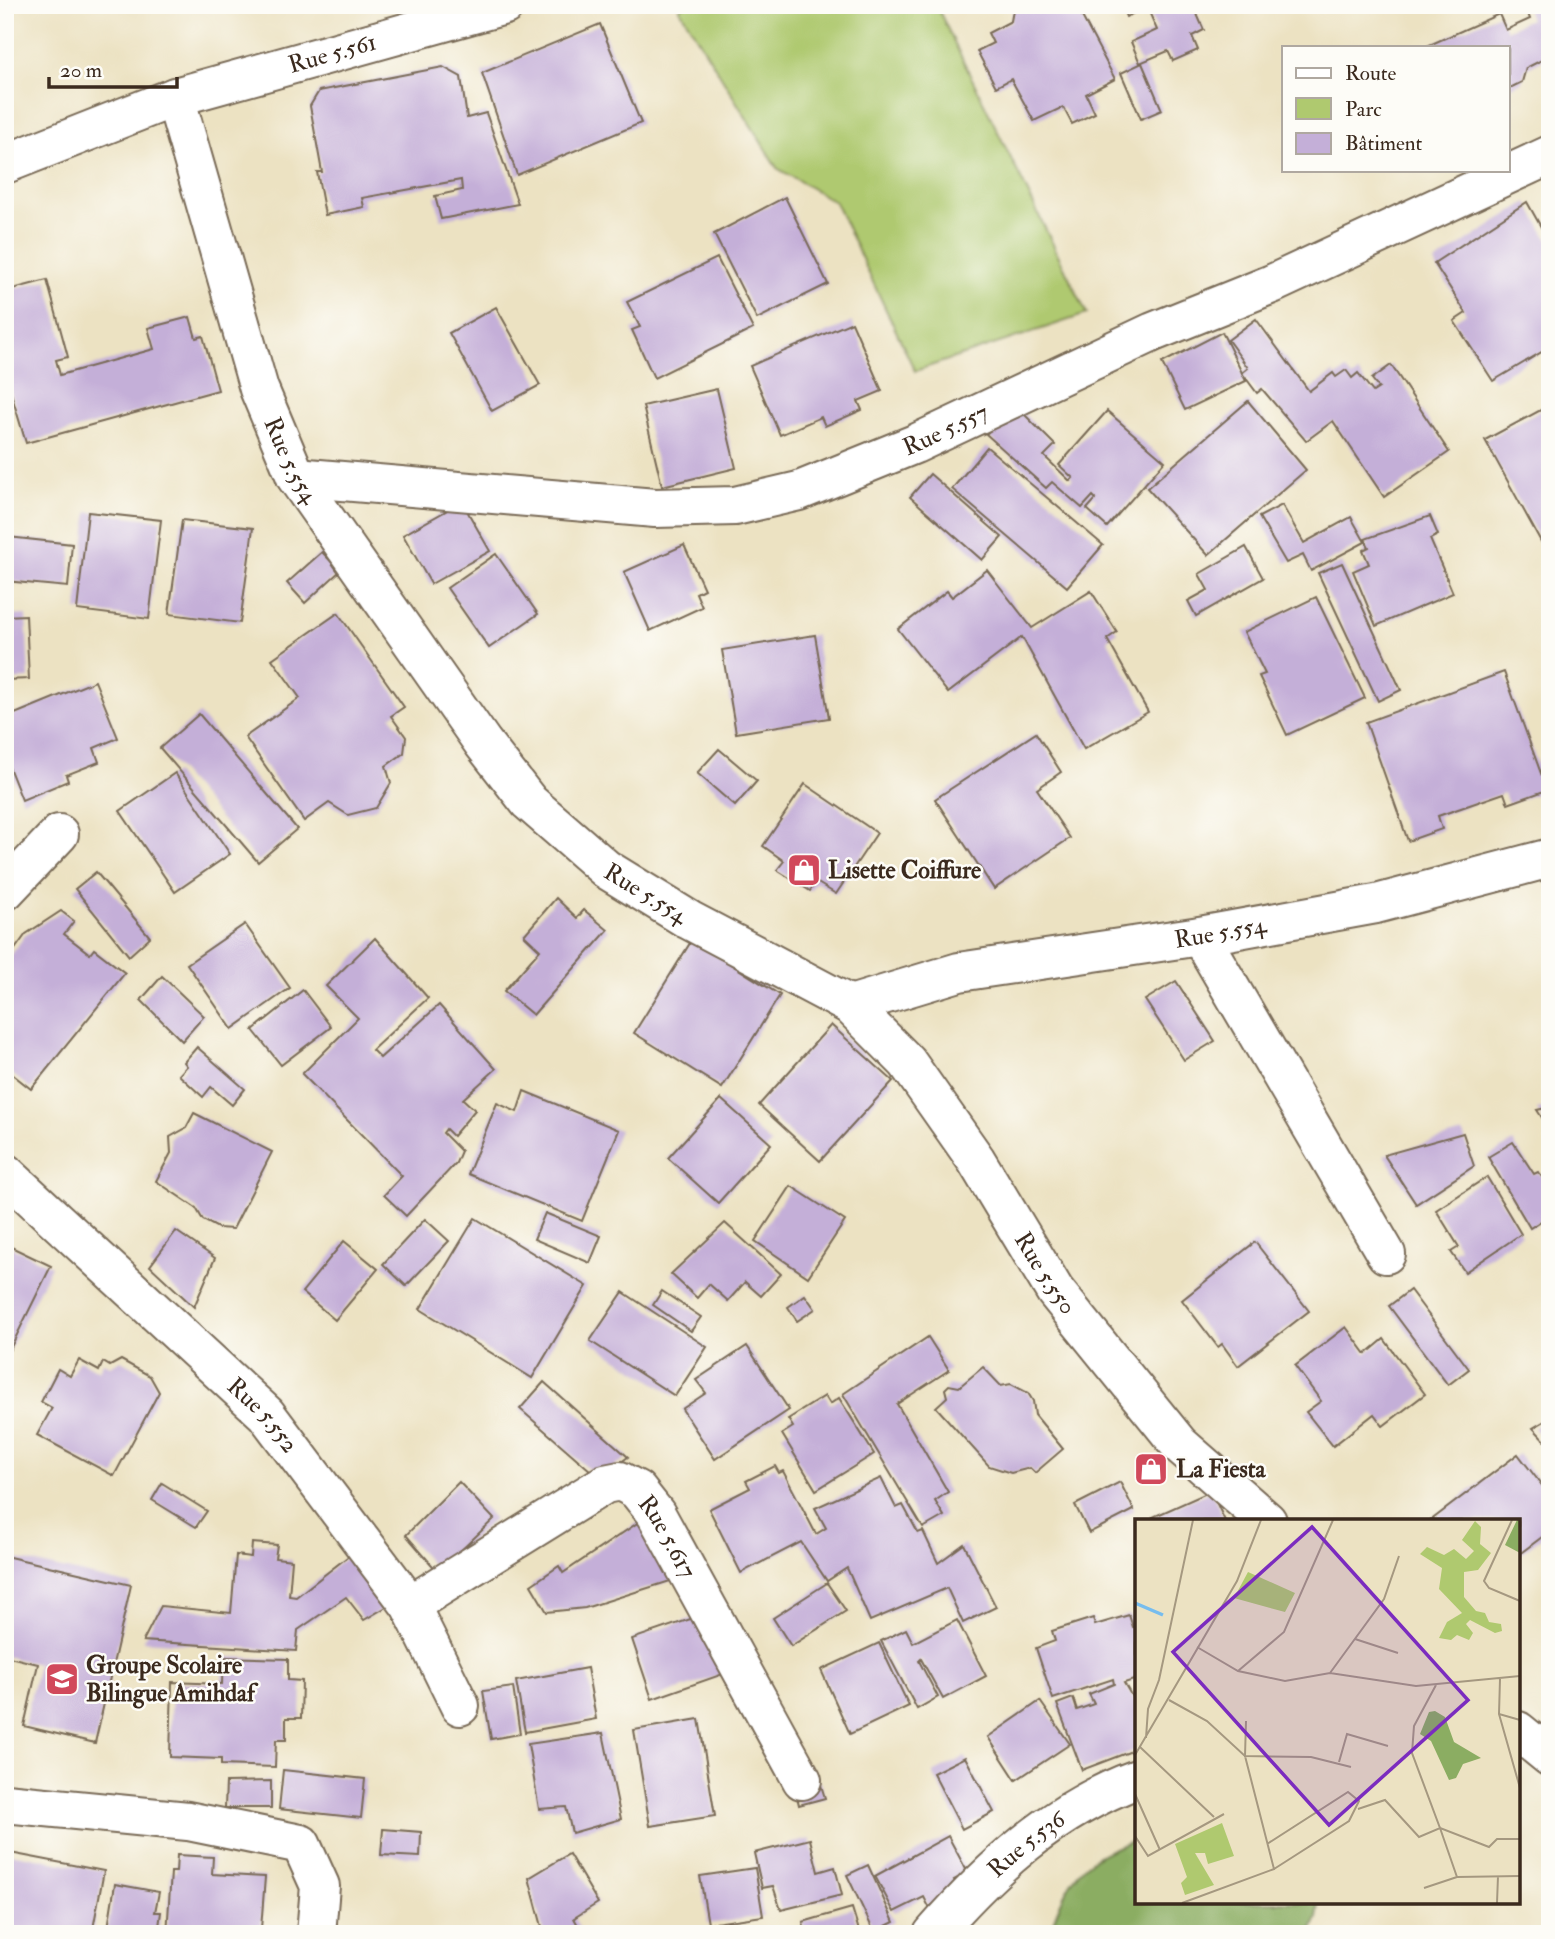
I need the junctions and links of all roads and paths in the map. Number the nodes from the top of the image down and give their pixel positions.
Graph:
1 (505, 5) edge
2 (176, 97) junction
3 (1550, 155) edge
4 (5, 164) edge
5 (296, 477) junction
6 (60, 834) dead end
7 (1550, 858) edge
8 (5, 891) edge
9 (1200, 936) junction
10 (850, 1004) junction
11 (5, 1173) edge
12 (1386, 1254) dead end
13 (1265, 1519) edge
14 (410, 1605) junction
15 (460, 1706) dead end
16 (1520, 1733) edge
17 (1550, 1757) edge
18 (803, 1780) dead end
19 (1135, 1780) edge
20 (5, 1803) edge
21 (316, 1934) edge
22 (933, 1934) edge

1 - 2 street, Rue 5.561
2 - 4 street, Rue 5.561
2 - 5 street, Rue 5.554
3 - 5 street, Rue 5.557
5 - 10 street, Rue 5.554
6 - 8 street
7 - 9 street, Rue 5.554
9 - 10 street, Rue 5.554
9 - 12 street
10 - 13 street, Rue 5.550
11 - 14 street, Rue 5.552
14 - 15 street, Rue 5.552
14 - 18 street, Rue 5.617
16 - 17 street
19 - 22 street, Rue 5.536
20 - 21 street

